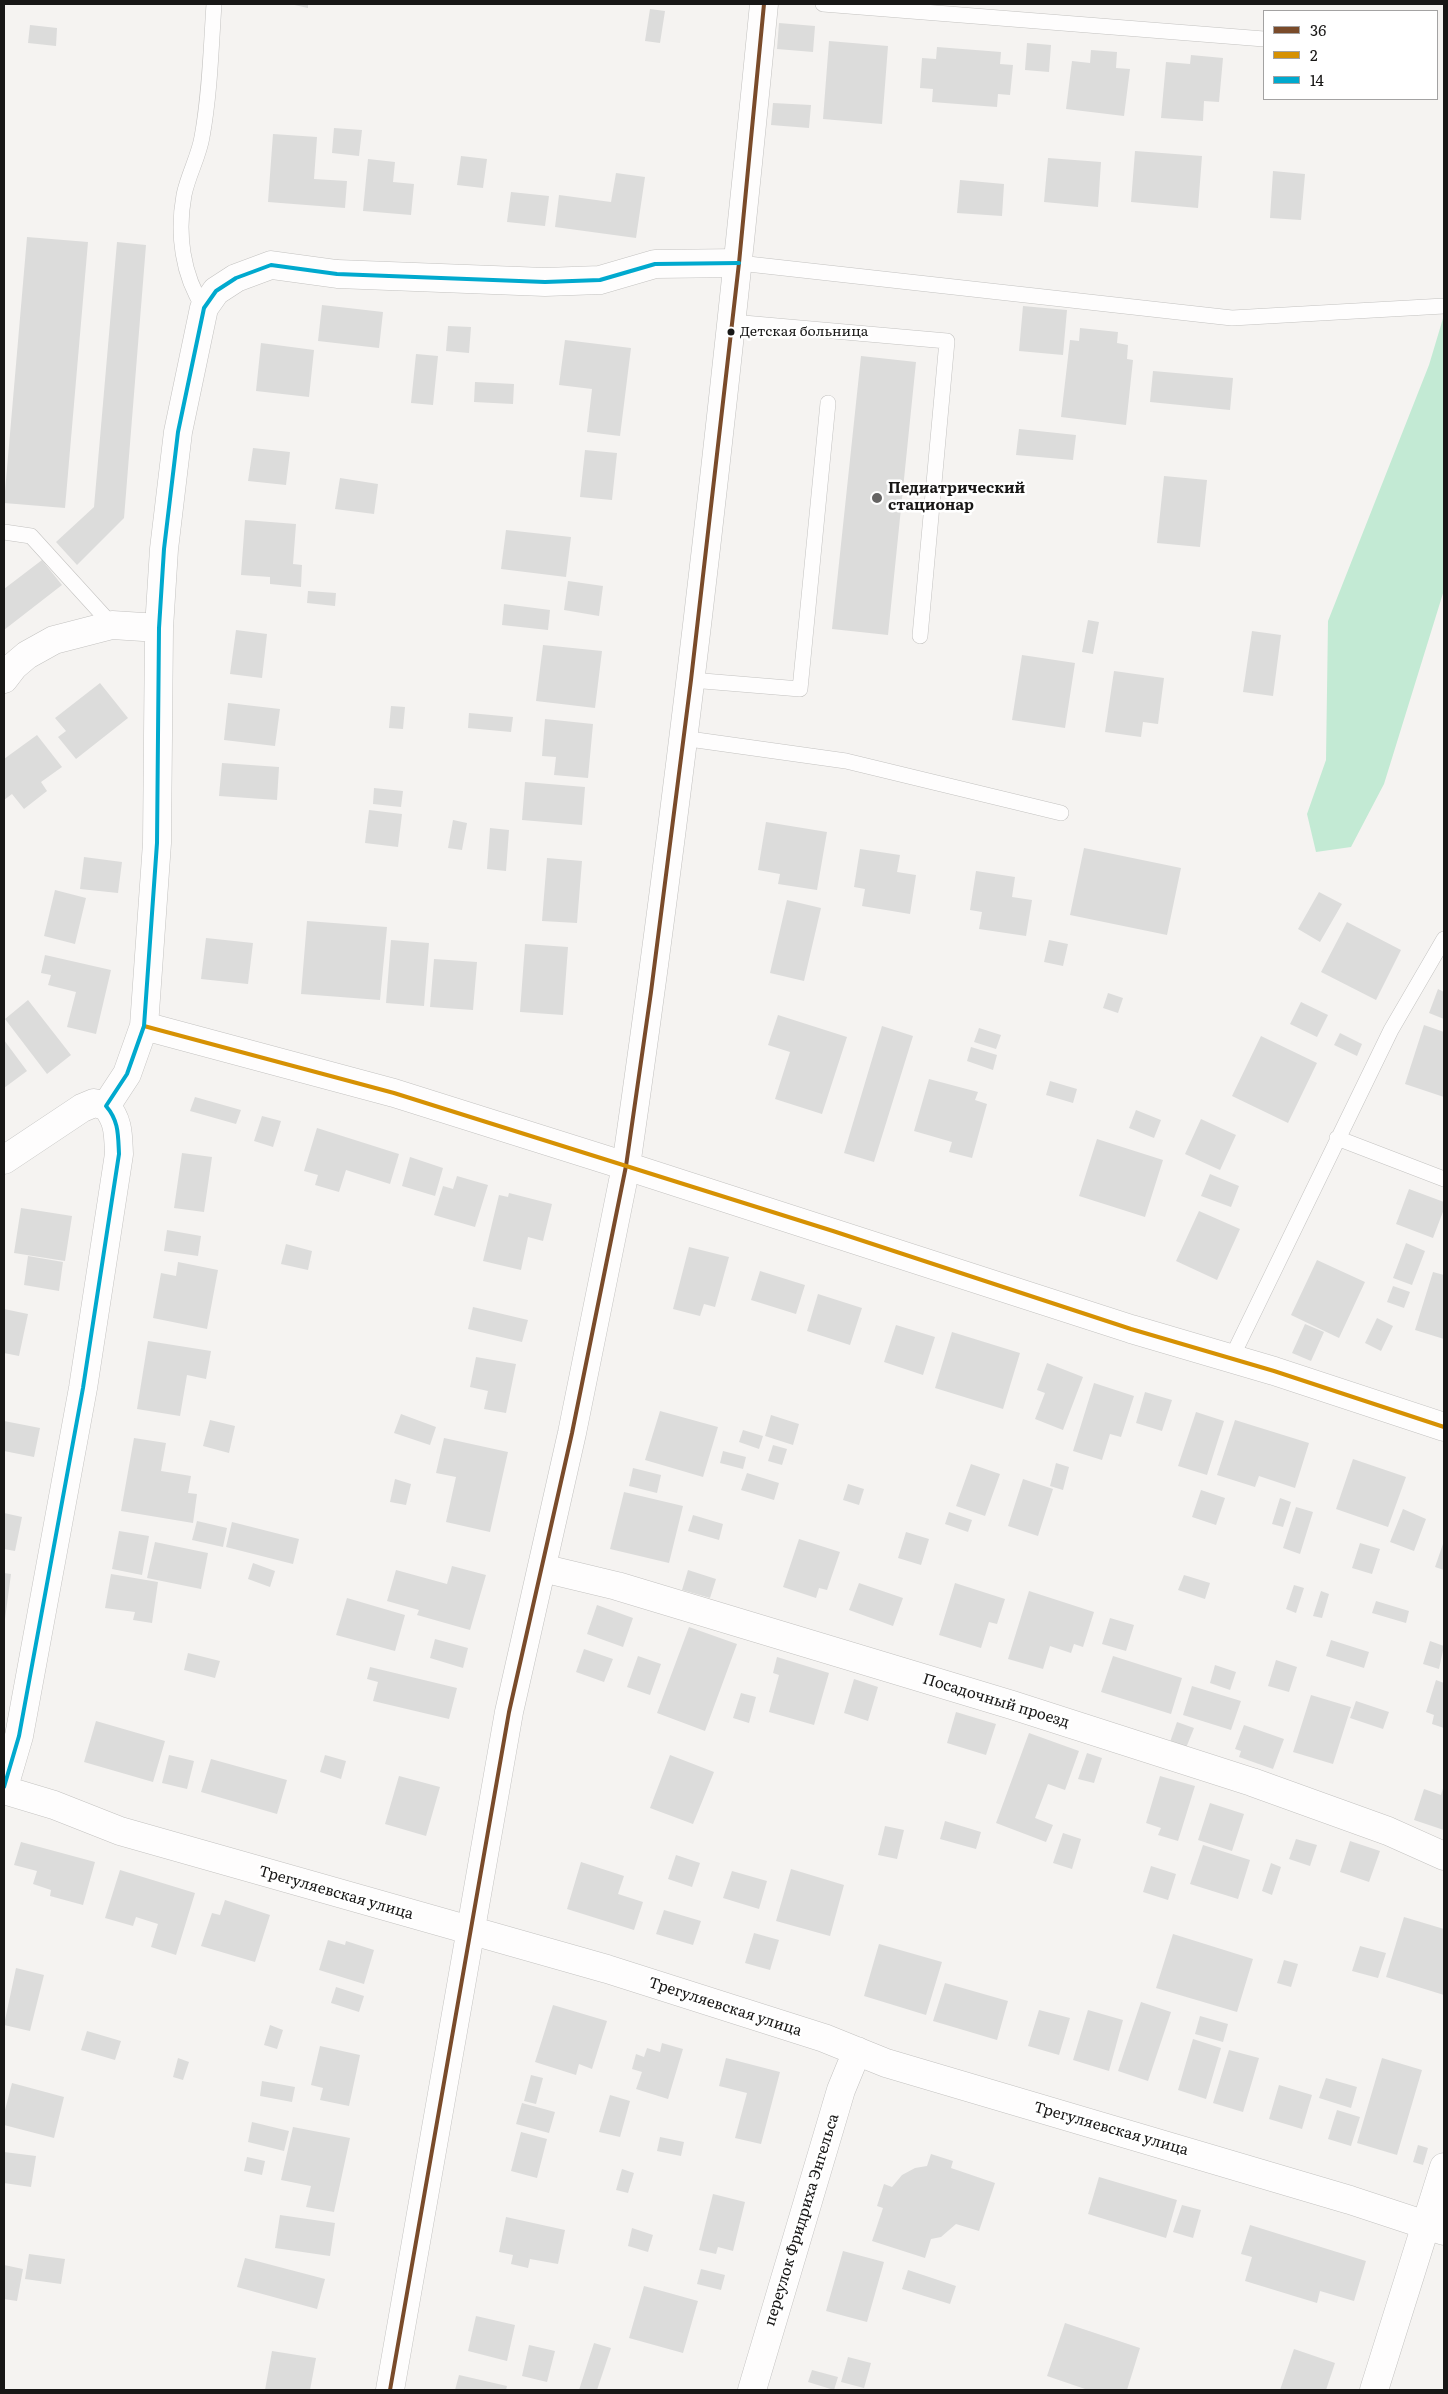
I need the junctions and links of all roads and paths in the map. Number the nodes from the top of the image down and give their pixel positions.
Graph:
1 (214, 4) edge
2 (764, 4) edge
3 (823, 4) edge
4 (1263, 38) edge
5 (739, 263) junction
6 (1444, 306) edge
7 (204, 308) junction
8 (732, 322) junction
9 (828, 403) dead end
10 (4, 532) edge
11 (112, 625) junction
12 (159, 628) junction
13 (920, 636) dead end
14 (4, 679) edge
15 (691, 680) junction
16 (682, 738) junction
17 (1061, 813) dead end
18 (1444, 939) edge
19 (144, 1026) junction
20 (106, 1106) junction
21 (1337, 1138) junction
22 (4, 1160) edge
23 (626, 1166) junction
24 (1444, 1179) edge
25 (1231, 1359) junction
26 (1444, 1427) edge
27 (542, 1568) junction
28 (4, 1788) edge
29 (1444, 1856) edge
30 (470, 1930) junction
31 (857, 2051) junction
32 (1444, 2167) edge
33 (1435, 2228) edge
34 (390, 2390) edge
35 (752, 2390) edge
36 (1374, 2390) edge

1 - 7 lane
2 - 5 street
3 - 4 lane
5 - 6 lane
5 - 7 street
5 - 8 street
7 - 12 street
8 - 13 lane
8 - 15 street
9 - 15 lane
10 - 11 lane
11 - 12 street
11 - 14 street
12 - 19 street
15 - 16 street
16 - 17 lane
16 - 23 street
18 - 21 lane
19 - 20 street
19 - 23 street
20 - 22 street
20 - 28 street
21 - 24 lane
21 - 25 lane
23 - 25 street
23 - 27 street
25 - 26 street
27 - 29 street, Посадочный проезд
27 - 30 street
28 - 30 street, Трегуляевская улица
30 - 31 street, Трегуляевская улица
30 - 34 street
31 - 33 street, Трегуляевская улица
31 - 35 street, переулок Фридриха Энгельса
32 - 33 street
33 - 36 street

